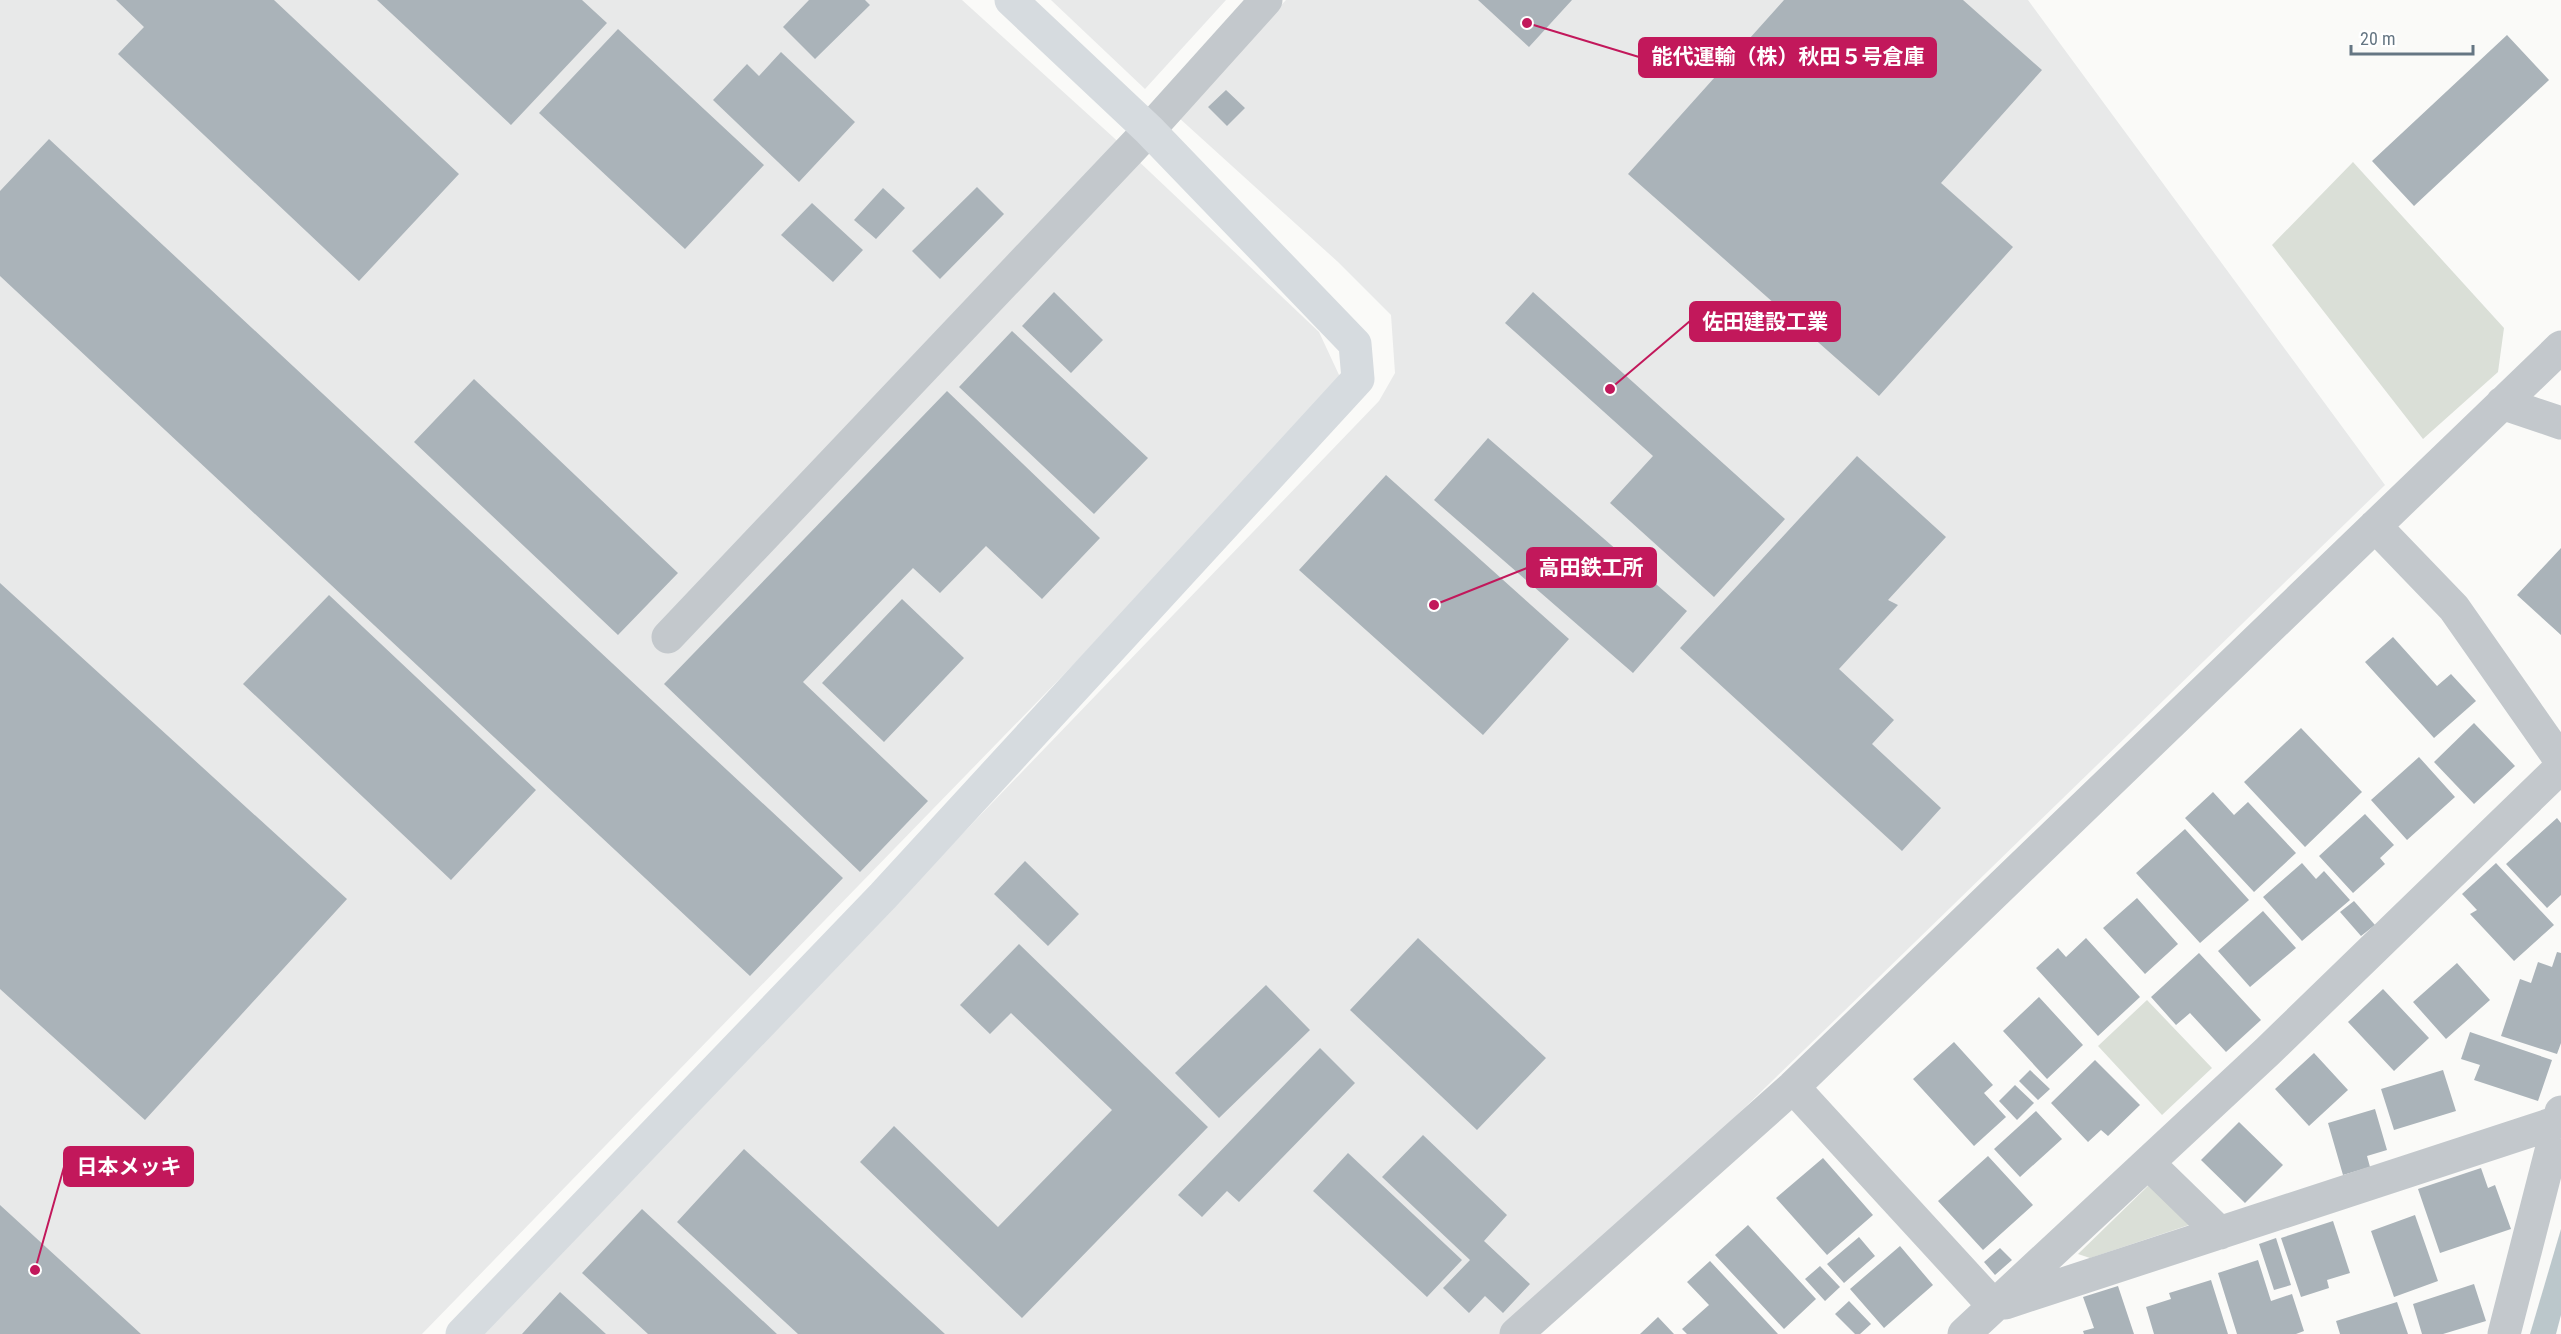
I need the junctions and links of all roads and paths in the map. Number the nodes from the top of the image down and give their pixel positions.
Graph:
1 (1011, 0) edge
2 (1266, 0) edge
3 (1149, 130) junction
4 (2561, 347) edge
5 (2502, 404) junction
6 (2561, 423) edge
7 (2374, 526) junction
8 (668, 638) dead end
9 (2561, 761) edge
10 (2561, 767) edge
11 (1793, 1087) junction
12 (2559, 1117) edge
13 (2148, 1163) junction
14 (2220, 1233) junction
15 (1994, 1306) junction
16 (462, 1334) edge
17 (1516, 1334) edge
18 (1965, 1334) edge
19 (2505, 1334) edge

1 - 3 street
2 - 3 street
3 - 8 street
3 - 16 street
4 - 5 street
5 - 6 street
5 - 7 street
7 - 9 street
7 - 11 street
10 - 13 street
11 - 15 street
11 - 17 street
12 - 14 street
12 - 19 street
13 - 14 street
13 - 15 street
14 - 15 street
15 - 18 street

